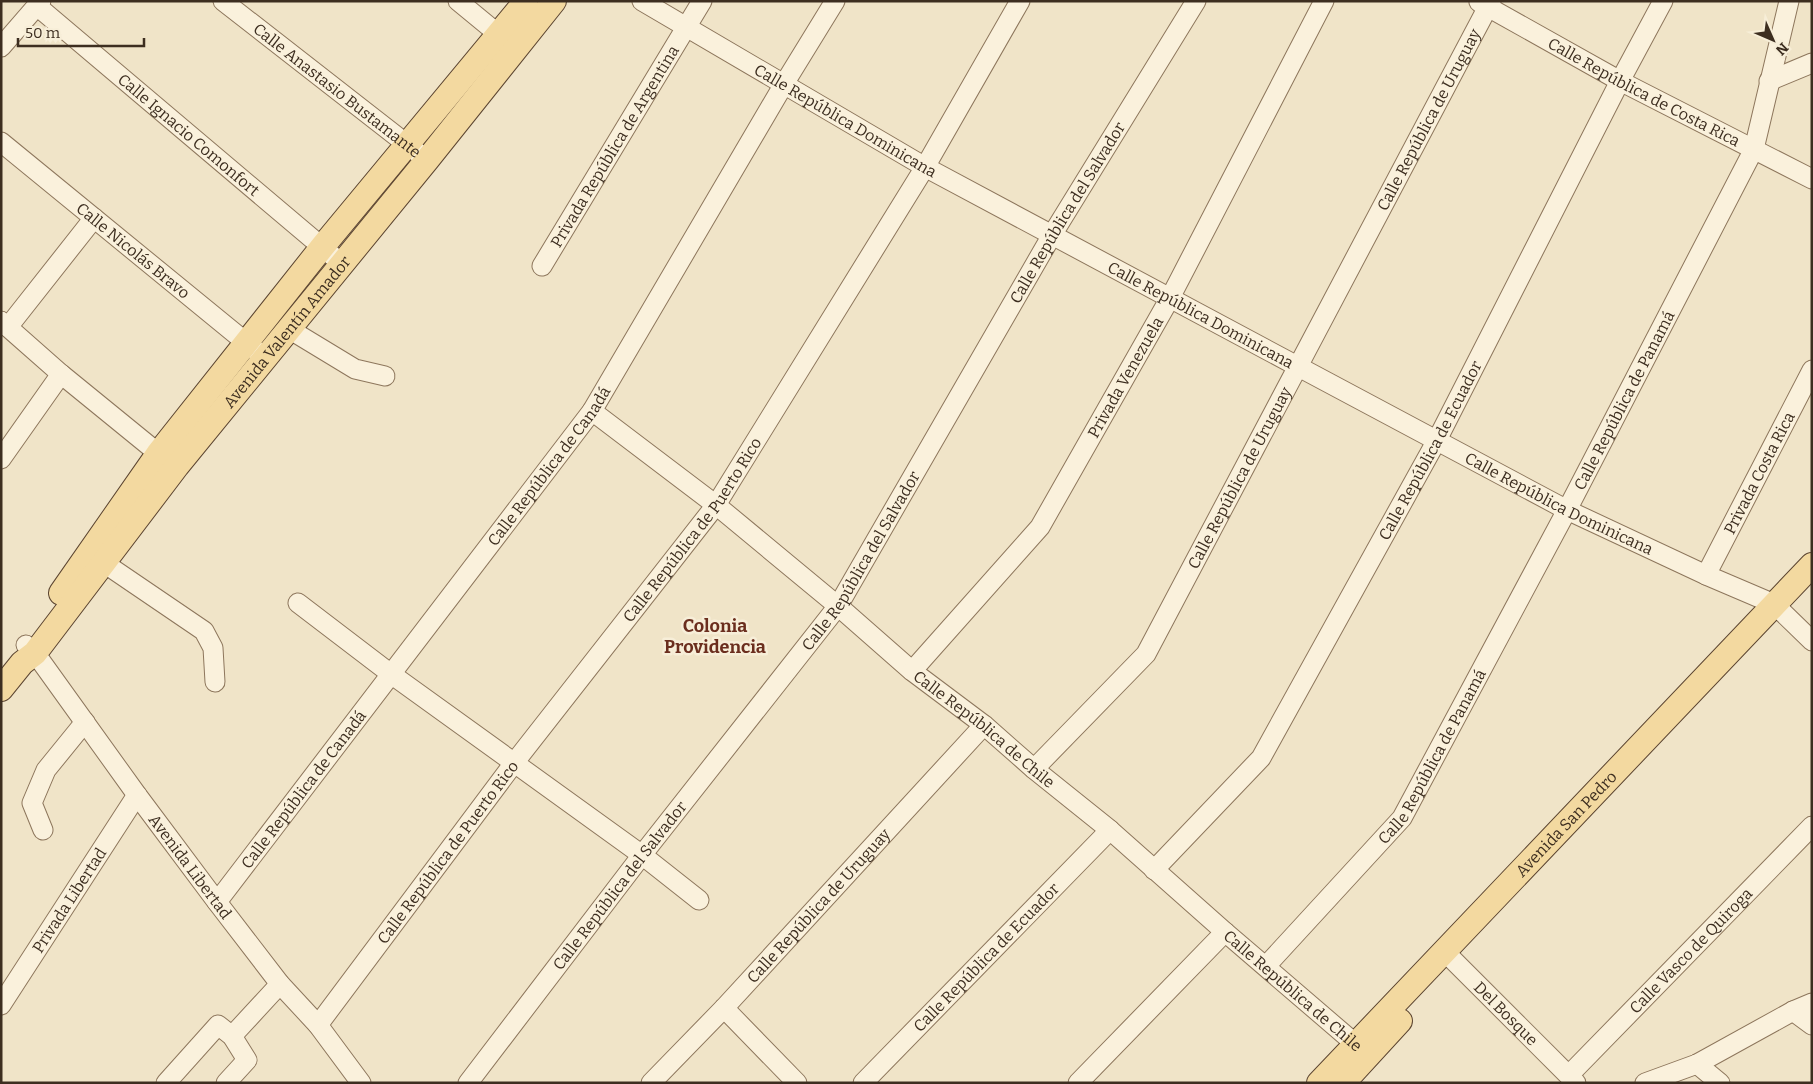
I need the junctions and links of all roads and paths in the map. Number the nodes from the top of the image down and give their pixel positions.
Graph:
1 (223, 1) edge
2 (458, 1) edge
3 (526, 1) edge
4 (554, 1) edge
5 (642, 1) edge
6 (702, 1) edge
7 (835, 1) edge
8 (1020, 1) edge
9 (1196, 1) edge
10 (1324, 1) edge
11 (1663, 1) edge
12 (1789, 1) edge
13 (1486, 3) edge
14 (39, 4) edge
15 (687, 26) junction
16 (508, 42) junction
17 (1, 47) edge
18 (1812, 63) edge
19 (1769, 81) junction
20 (1620, 82) junction
21 (784, 84) junction
22 (1, 142) edge
23 (407, 144) junction
24 (1754, 149) junction
25 (427, 160) junction
26 (925, 167) junction
27 (1812, 179) edge
28 (94, 218) junction
29 (1052, 235) junction
30 (323, 246) junction
31 (341, 263) junction
32 (542, 266) dead end
33 (1170, 298) junction
34 (4, 324) edge
35 (289, 329) junction
36 (247, 342) junction
37 (265, 358) junction
38 (1297, 366) junction
39 (1812, 370) edge
40 (61, 374) junction
41 (385, 376) dead end
42 (592, 410) junction
43 (1437, 440) junction
44 (1, 459) edge
45 (167, 460) junction
46 (716, 505) junction
47 (1567, 510) junction
48 (104, 562) junction
49 (1812, 565) edge
50 (1706, 575) junction
51 (1812, 584) edge
52 (298, 603) dead end
53 (838, 606) junction
54 (1778, 609) junction
55 (1812, 641) edge
56 (28, 654) junction
57 (912, 671) junction
58 (391, 674) junction
59 (215, 682) dead end
60 (1, 689) edge
61 (85, 722) junction
62 (984, 725) junction
63 (514, 763) junction
64 (1034, 769) junction
65 (137, 795) junction
66 (1812, 826) edge
67 (42, 830) dead end
68 (1110, 830) junction
69 (642, 855) junction
70 (1154, 870) junction
71 (699, 900) dead end
72 (217, 902) junction
73 (1225, 932) junction
74 (1449, 956) junction
75 (1266, 966) junction
76 (280, 984) junction
77 (1812, 1003) edge
78 (1, 1005) edge
79 (724, 1008) junction
80 (1794, 1011) junction
81 (318, 1025) junction
82 (1812, 1025) edge
83 (232, 1036) junction
84 (1362, 1050) junction
85 (1697, 1064) junction
86 (1573, 1079) edge
87 (1331, 1081) edge
88 (166, 1083) edge
89 (226, 1083) edge
90 (361, 1083) edge
91 (468, 1083) edge
92 (651, 1083) edge
93 (796, 1083) edge
94 (863, 1083) edge
95 (1078, 1083) edge
96 (1645, 1083) edge
97 (1720, 1083) edge

1 - 23 street, Calle Anastasio Bustamante
2 - 16 street
3 - 16 main road, Avenida Valentín Amador
4 - 16 main road, Avenida Valentín Amador
5 - 15 street, Calle República Dominicana
6 - 15 street, Privada República de Argentina
7 - 21 street, Calle República de Canadá
8 - 26 street, Calle República de Puerto Rico
9 - 29 street, Calle República del Salvador
10 - 33 street, Privada Venezuela
11 - 20 street, Calle República de Ecuador
12 - 19 street, Calle República de Panamá
13 - 20 street, Calle República de Costa Rica
13 - 38 street, Calle República de Uruguay
14 - 17 street
14 - 30 street, Calle Ignacio Comonfort
15 - 21 street, Calle República Dominicana
15 - 32 street, Privada República de Argentina
16 - 23 main road, Avenida Valentín Amador
16 - 25 main road, Avenida Valentín Amador
18 - 19 street
19 - 24 street, Calle República de Panamá
20 - 24 street, Calle República de Costa Rica
20 - 43 street, Calle República de Ecuador
21 - 26 street, Calle República Dominicana
21 - 42 street, Calle República de Canadá
22 - 28 street, Calle Nicolás Bravo
23 - 25 street, Calle Anastasio Bustamante
23 - 30 main road, Avenida Valentín Amador
24 - 27 street, Calle República de Costa Rica
24 - 47 street, Calle República de Panamá
25 - 31 main road, Avenida Valentín Amador
26 - 29 street, Calle República Dominicana
26 - 46 street, Calle República de Puerto Rico
28 - 34 street
28 - 36 street, Calle Nicolás Bravo
29 - 33 street, Calle República Dominicana
29 - 53 street, Calle República del Salvador
30 - 31 street, Calle Ignacio Comonfort
30 - 36 main road, Avenida Valentín Amador
31 - 35 main road, Avenida Valentín Amador
33 - 38 street, Calle República Dominicana
33 - 57 street, Privada Venezuela
34 - 40 street
35 - 37 main road, Avenida Valentín Amador
35 - 41 street
36 - 37 street, Calle Nicolás Bravo
36 - 45 main road, Avenida Valentín Amador
37 - 45 main road, Avenida Valentín Amador
38 - 43 street, Calle República Dominicana
38 - 64 street, Calle República de Uruguay
39 - 50 street, Privada Costa Rica
40 - 44 street
40 - 45 street
42 - 46 street, Calle República de Chile
42 - 58 street, Calle República de Canadá
43 - 47 street, Calle República Dominicana
43 - 70 street, Calle República de Ecuador
45 - 48 main road, Avenida Valentín Amador
45 - 56 main road, Avenida Valentín Amador
46 - 53 street, Calle República de Chile
46 - 63 street, Calle República de Puerto Rico
47 - 50 street, Calle República Dominicana
47 - 75 street, Calle República de Panamá
48 - 56 main road, Avenida Valentín Amador
48 - 59 street
49 - 54 main road, Avenida San Pedro
50 - 54 street, Calle República Dominicana
51 - 54 main road, Avenida San Pedro
52 - 58 street
53 - 57 street, Calle República de Chile
53 - 69 street, Calle República del Salvador
54 - 55 street
54 - 74 main road, Avenida San Pedro
56 - 60 main road, Avenida Valentín Amador
56 - 61 street, Avenida Libertad
57 - 62 street, Calle República de Chile
58 - 63 street
58 - 72 street, Calle República de Canadá
61 - 65 street, Avenida Libertad
61 - 67 street
62 - 64 street, Calle República de Chile
62 - 79 street, Calle República de Uruguay
63 - 69 street
63 - 81 street, Calle República de Puerto Rico
64 - 68 street, Calle República de Chile
65 - 72 street, Avenida Libertad
65 - 78 street, Privada Libertad
66 - 86 street, Calle Vasco de Quiroga
68 - 70 street, Calle República de Chile
68 - 94 street, Calle República de Ecuador
69 - 71 street
69 - 91 street, Calle República del Salvador
70 - 73 street, Calle República de Chile
72 - 76 street, Avenida Libertad
73 - 75 street, Calle República de Chile
73 - 95 street
74 - 84 main road, Avenida San Pedro
74 - 86 street, Del Bosque
75 - 84 street, Calle República de Chile
76 - 81 street, Avenida Libertad
76 - 83 street
77 - 80 street
79 - 92 street, Calle República de Uruguay
79 - 93 street
80 - 82 street
80 - 85 street
81 - 90 street, Avenida Libertad
83 - 88 street
83 - 89 street
84 - 87 main road, Avenida San Pedro
85 - 96 street
85 - 97 street

